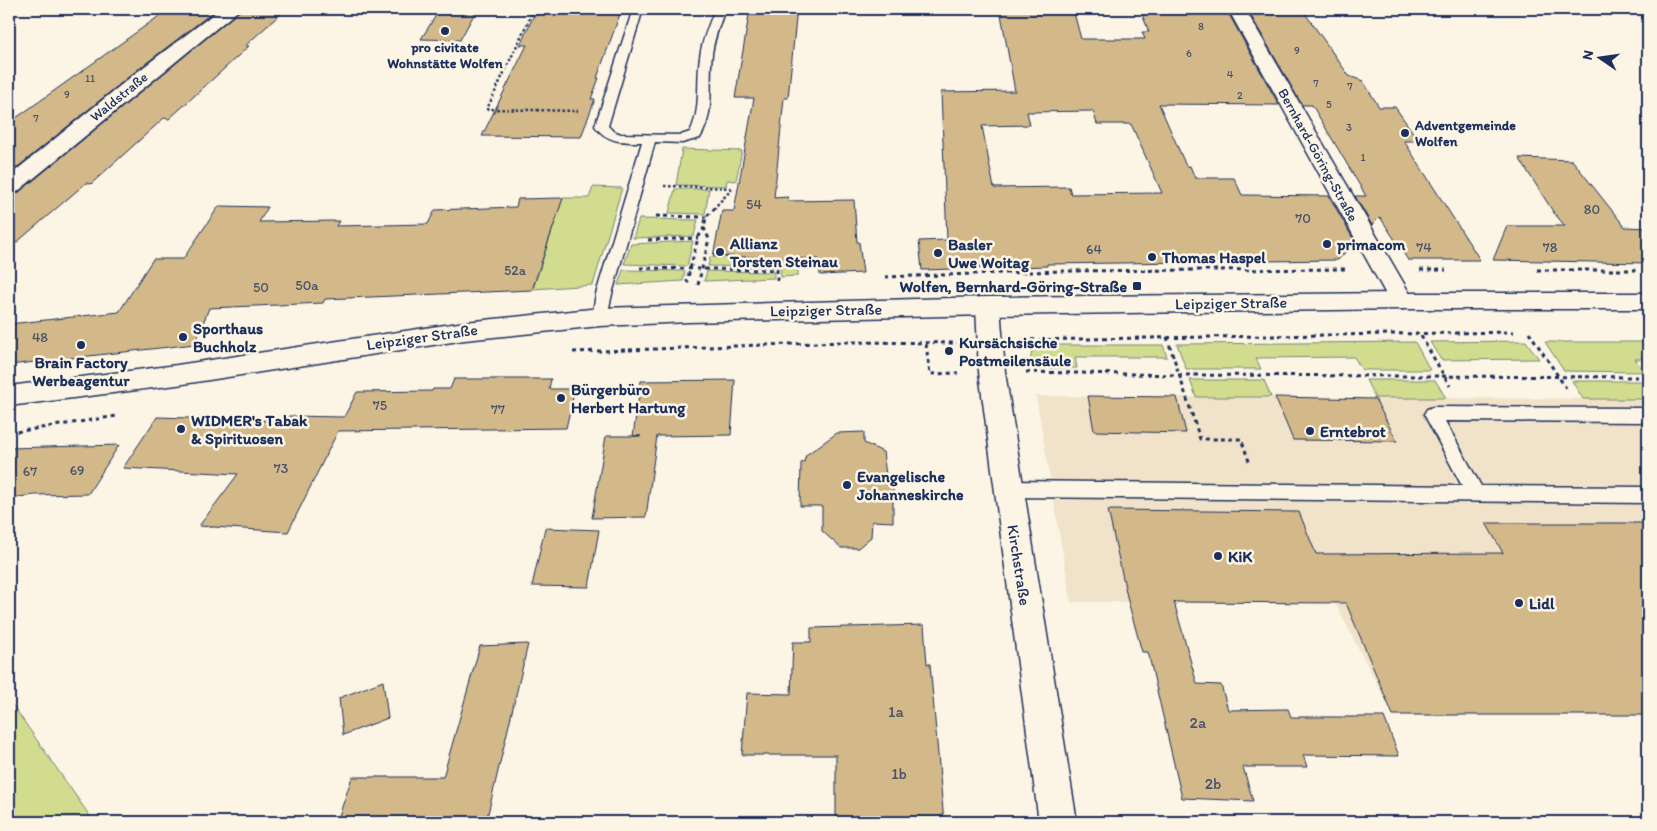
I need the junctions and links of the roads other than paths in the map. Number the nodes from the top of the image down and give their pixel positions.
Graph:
1 (231, 9) edge
2 (638, 9) edge
3 (720, 9) edge
4 (1236, 9) edge
5 (650, 138) junction
6 (9, 187) edge
7 (1402, 301) junction
8 (1648, 301) edge
9 (988, 306) junction
10 (600, 318) junction
11 (9, 396) edge
12 (1648, 415) edge
13 (1008, 489) junction
14 (1476, 493) junction
15 (1648, 495) edge
16 (1058, 822) edge

1 - 6 main road, Waldstraße
2 - 5 lane
3 - 5 lane
4 - 7 main road, Bernhard-Göring-Straße
5 - 10 lane
7 - 8 main road, Leipziger Straße
7 - 9 main road, Leipziger Straße
9 - 10 main road, Leipziger Straße
9 - 13 main road, Kirchstraße
10 - 11 main road, Leipziger Straße
12 - 14 lane
13 - 14 lane
13 - 16 main road, Kirchstraße
14 - 15 lane

